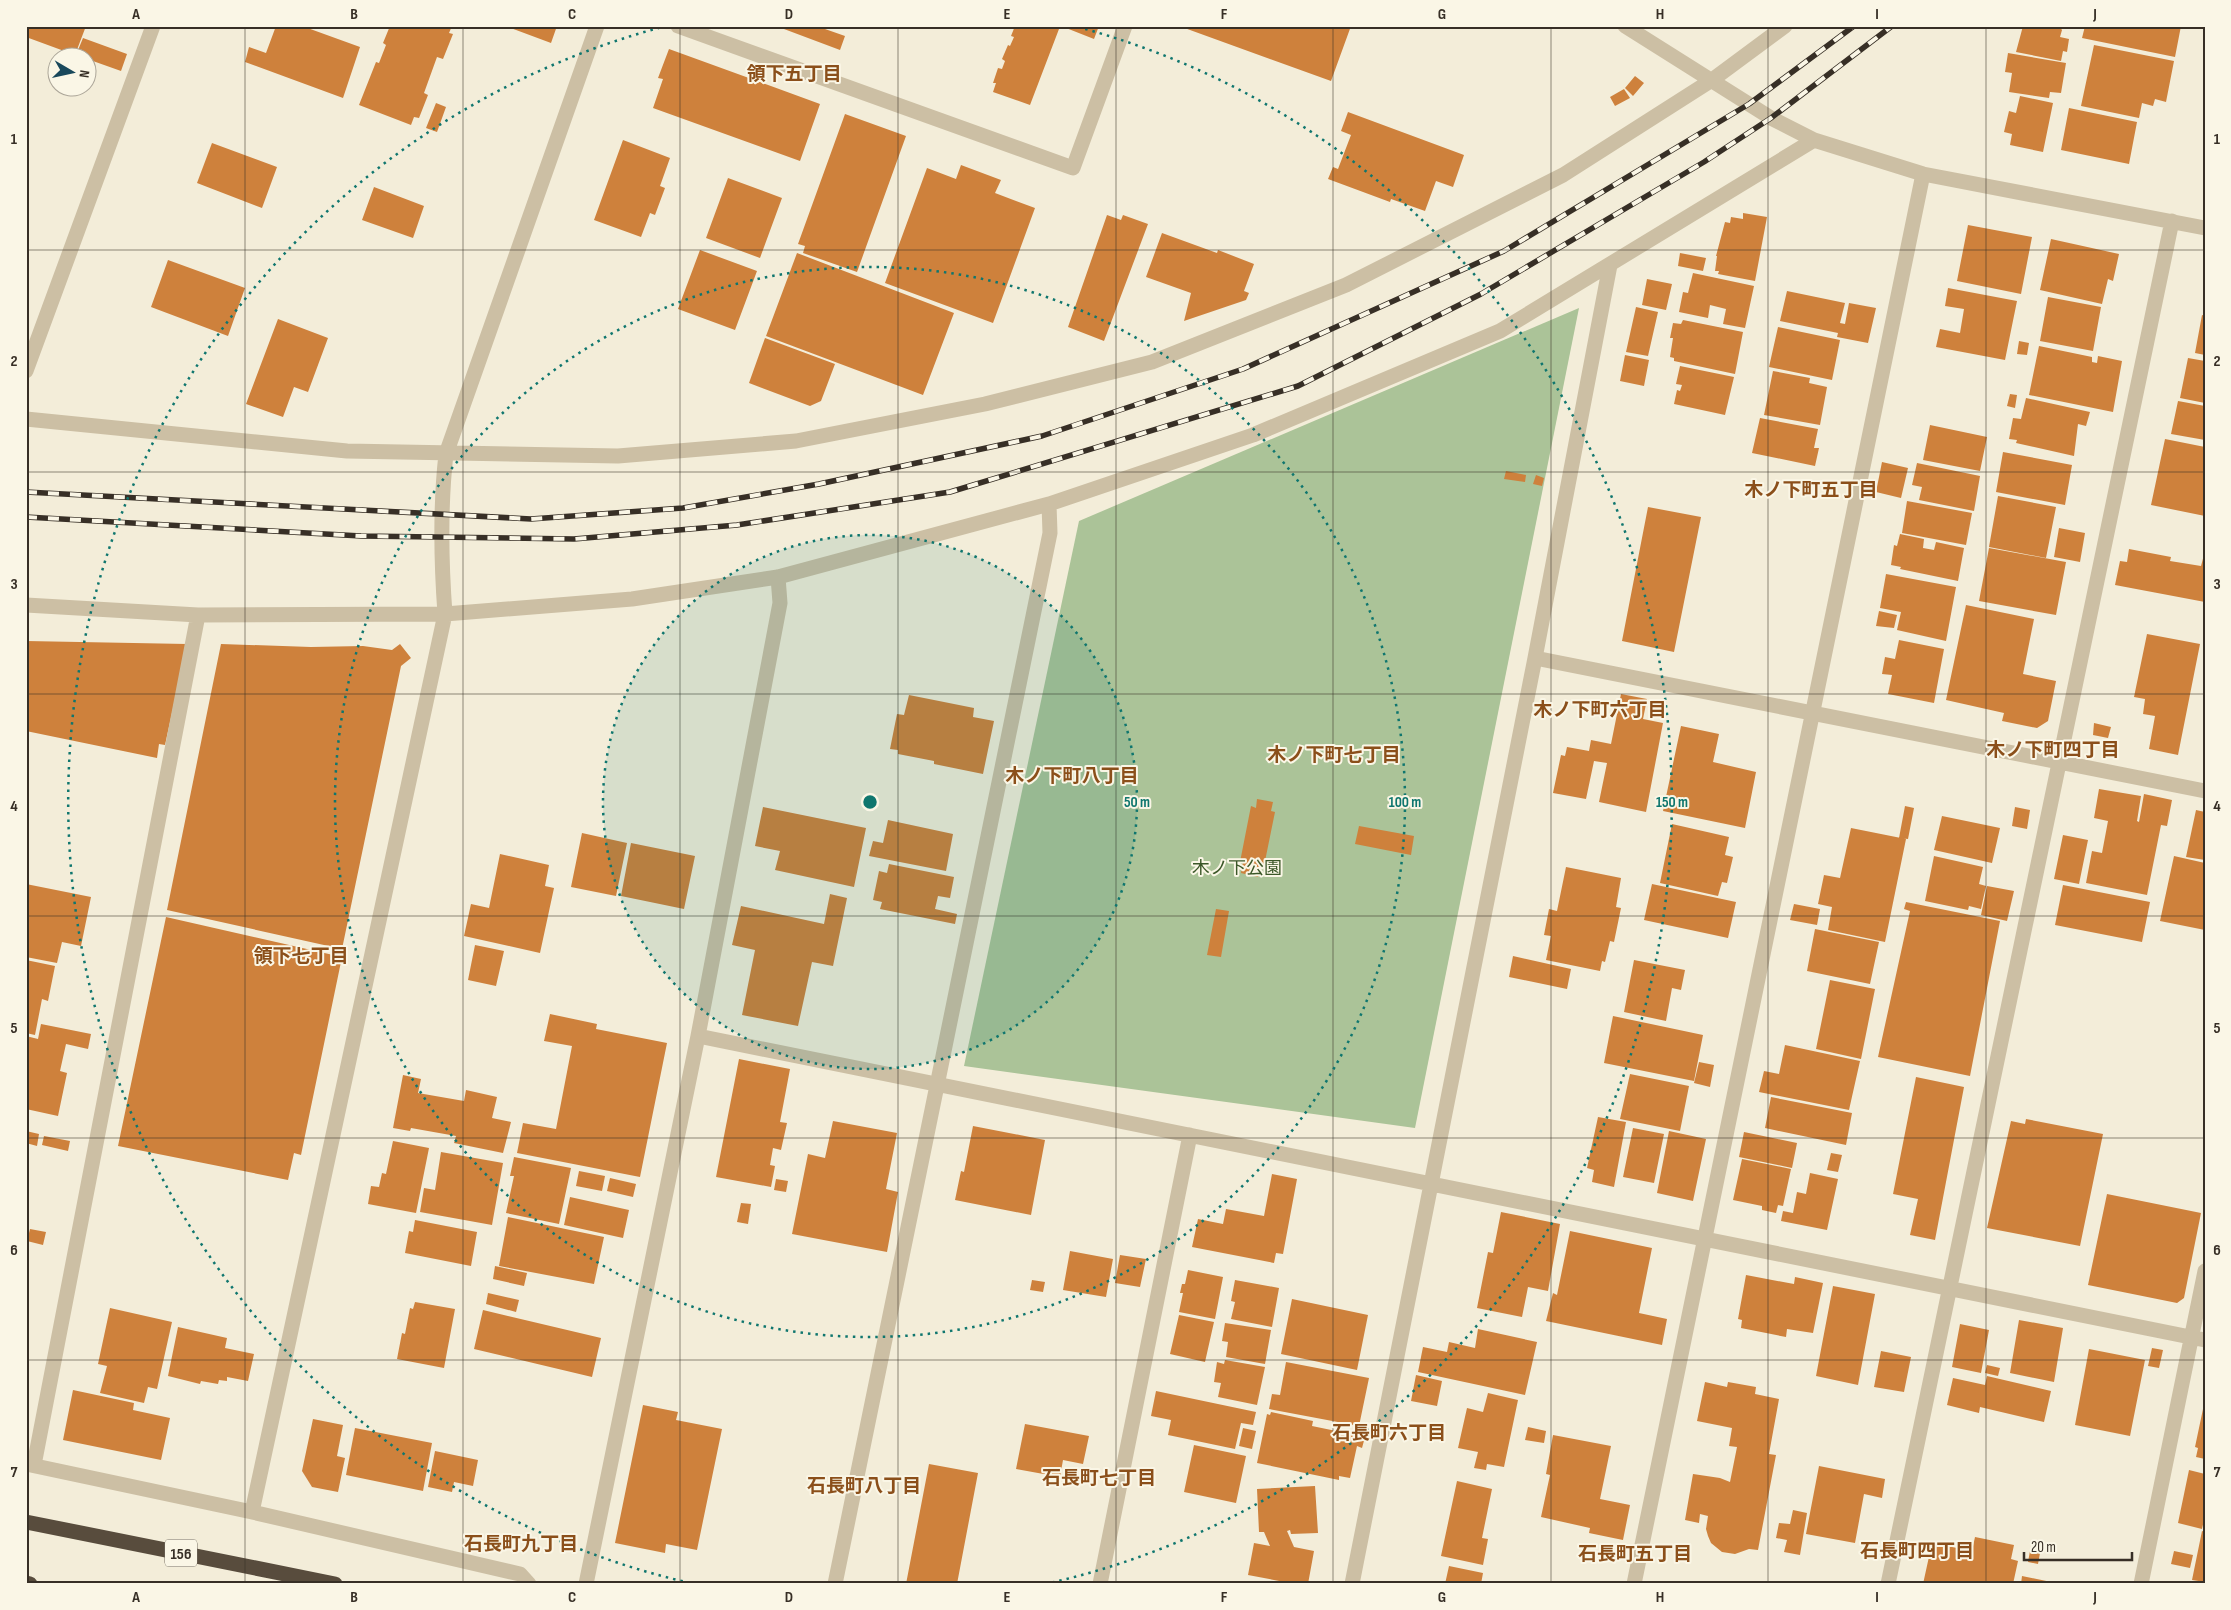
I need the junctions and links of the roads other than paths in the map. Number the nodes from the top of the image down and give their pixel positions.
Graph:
1 (153, 26) edge
2 (597, 26) edge
3 (678, 26) edge
4 (1125, 26) edge
5 (1625, 26) edge
6 (1785, 26) edge
7 (1712, 80) junction
8 (1814, 140) junction
9 (1923, 174) junction
10 (2172, 221) junction
11 (2205, 228) edge
12 (1610, 265) junction
13 (26, 371) edge
14 (26, 419) edge
15 (446, 454) junction
16 (1049, 504) junction
17 (778, 577) junction
18 (26, 605) edge
19 (446, 614) junction
20 (198, 615) junction
21 (1535, 658) junction
22 (1812, 713) junction
23 (2060, 762) junction
24 (2205, 791) edge
25 (698, 1036) junction
26 (937, 1084) junction
27 (1190, 1135) junction
28 (1430, 1184) junction
29 (1705, 1239) junction
30 (2205, 1271) edge
31 (1950, 1289) junction
32 (2198, 1339) edge
33 (30, 1465) edge
34 (252, 1512) junction
35 (26, 1522) edge
36 (335, 1584) edge
37 (529, 1584) edge
38 (586, 1584) edge
39 (835, 1584) edge
40 (1100, 1584) edge
41 (1352, 1584) edge
42 (1634, 1584) edge
43 (1888, 1584) edge
44 (2141, 1584) edge

1 - 13 street
2 - 15 street
3 - 4 street
5 - 7 street
6 - 7 street
7 - 8 street
7 - 15 street
8 - 9 street
8 - 12 street
9 - 10 street
9 - 22 street
10 - 11 street
10 - 23 street
12 - 16 street
12 - 21 street
14 - 15 street
15 - 19 street
16 - 17 street
16 - 26 street
17 - 19 street
17 - 25 street
18 - 20 street
19 - 20 street
19 - 34 street
20 - 33 street
21 - 22 street
21 - 28 street
22 - 23 street
22 - 29 street
23 - 24 street
23 - 31 street
25 - 26 street
25 - 38 street
26 - 27 street
26 - 39 street
27 - 28 street
27 - 40 street
28 - 29 street
28 - 41 street
29 - 31 street
29 - 42 street
30 - 32 street
31 - 32 street
31 - 43 street
32 - 44 street
33 - 34 street
34 - 37 street
35 - 36 highway, 156

